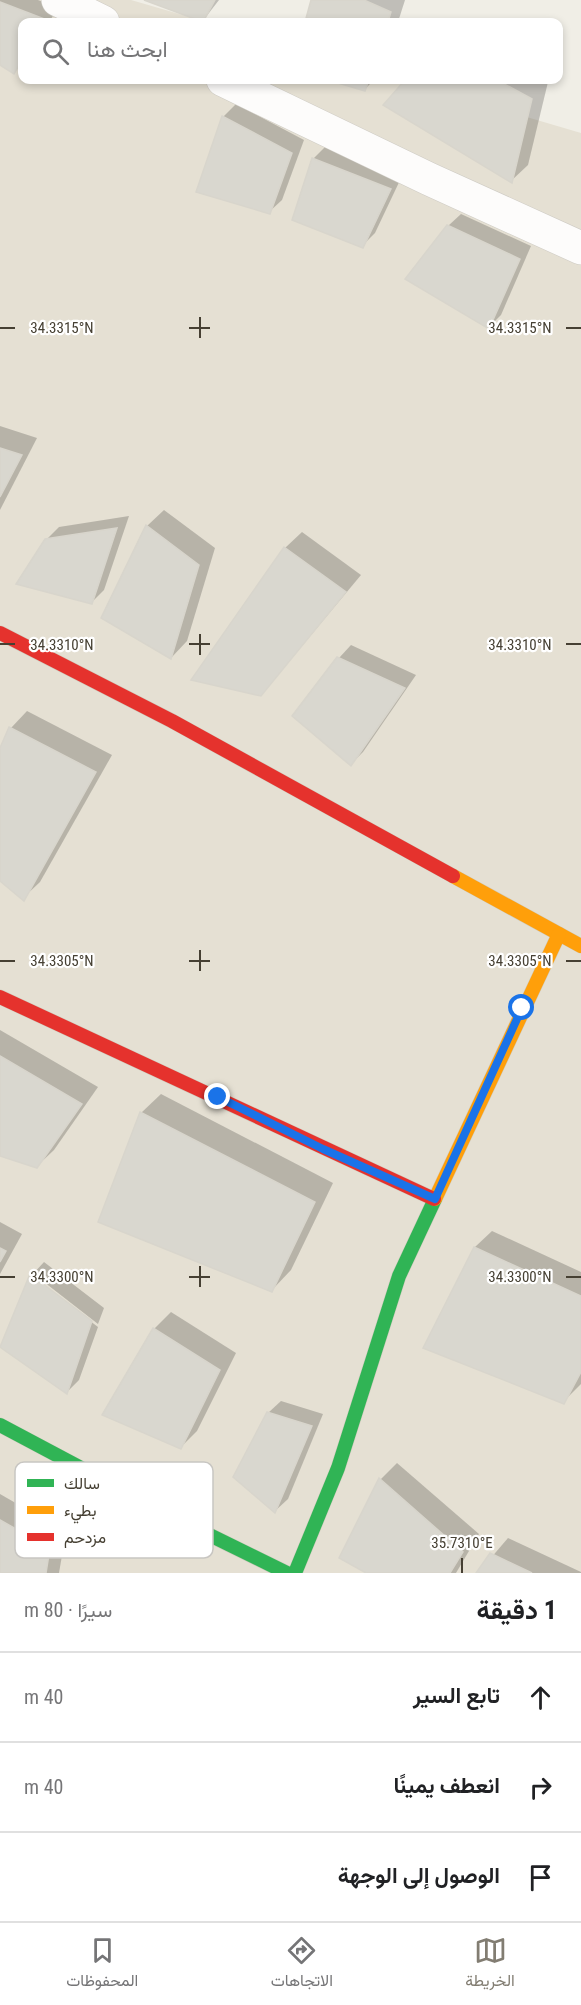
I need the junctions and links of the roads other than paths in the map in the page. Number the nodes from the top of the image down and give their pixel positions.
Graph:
1 (58, 0) edge
2 (96, 18) edge
3 (231, 84) edge
4 (581, 248) edge
5 (0, 633) edge
6 (559, 934) junction
7 (581, 946) edge
8 (0, 997) edge
9 (435, 1199) junction
10 (0, 1425) edge
11 (70, 1462) edge
12 (213, 1537) edge
13 (287, 1573) edge
14 (295, 1573) edge

1 - 2 street
3 - 4 street
5 - 6 street
6 - 7 street
6 - 9 street
8 - 9 street
9 - 14 street
10 - 11 street
12 - 13 street

